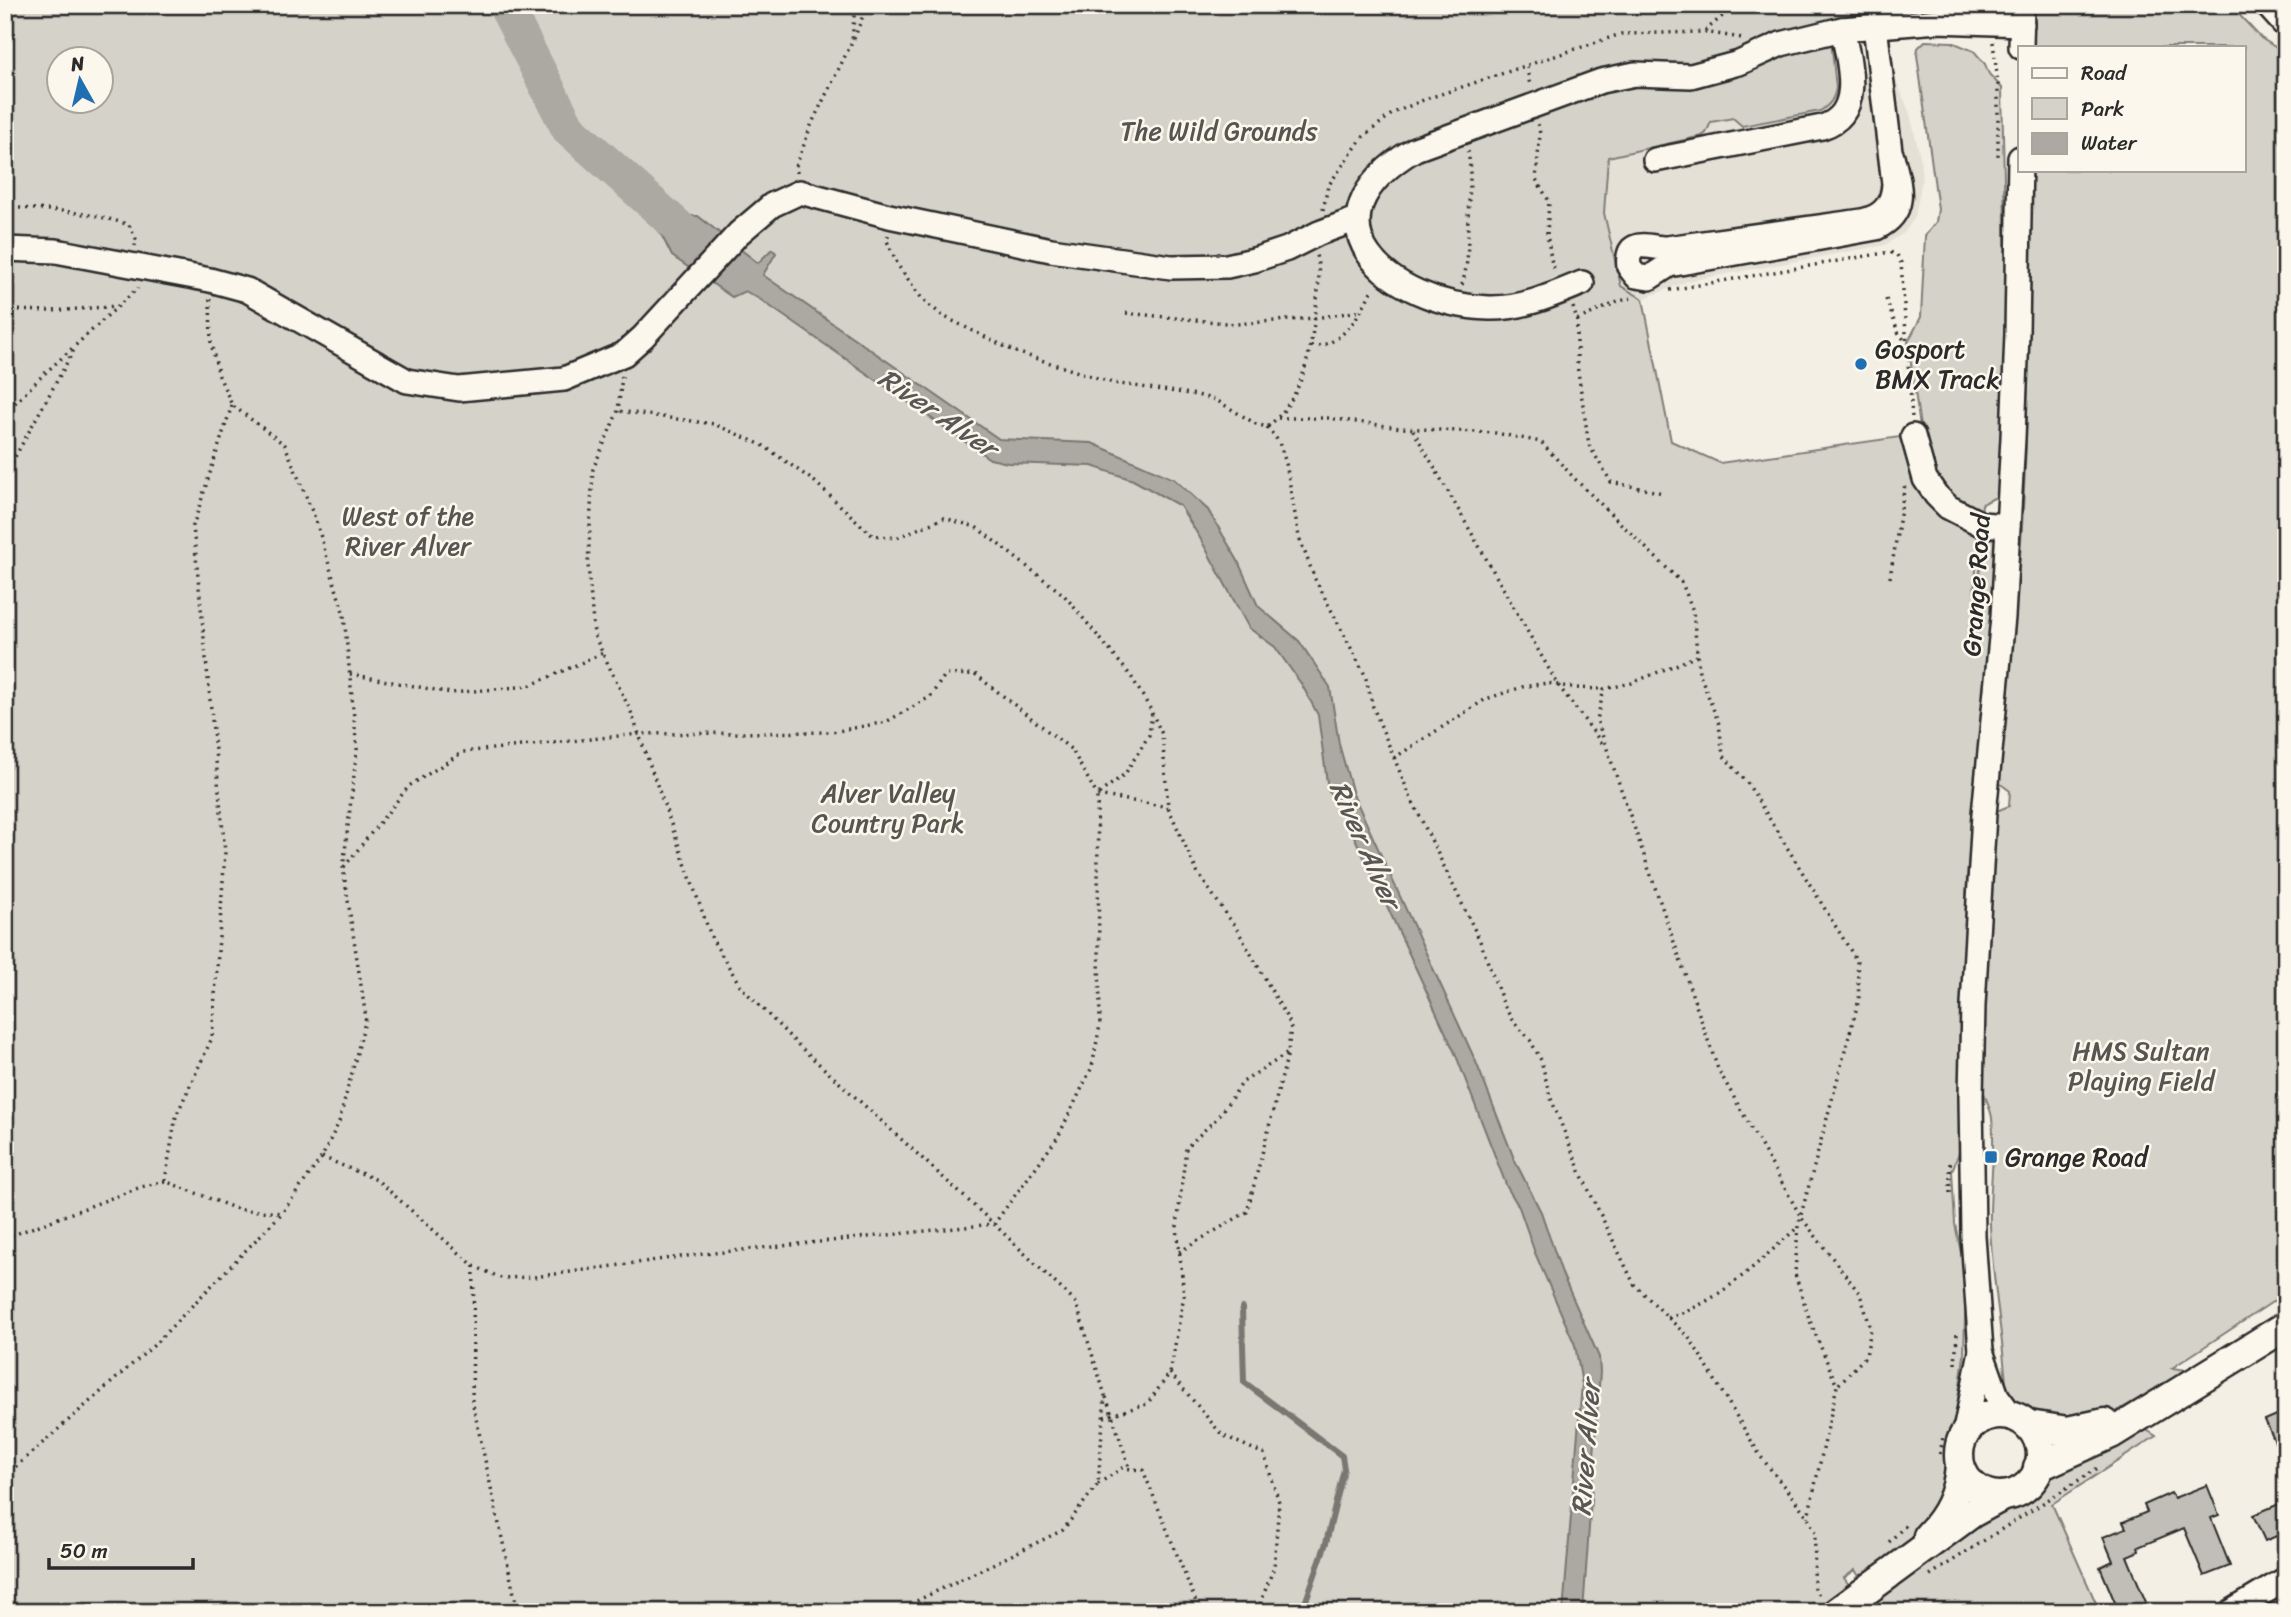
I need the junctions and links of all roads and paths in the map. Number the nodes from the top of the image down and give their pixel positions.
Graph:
1 (855, 5) edge
2 (867, 5) edge
3 (1743, 5) edge
4 (2267, 5) edge
5 (2022, 14) edge
6 (1875, 26) junction
7 (2286, 26) edge
8 (1842, 29) junction
9 (1704, 32) dead end
10 (852, 42) junction
11 (2021, 46) edge
12 (1535, 105) junction
13 (1464, 131) junction
14 (1892, 156) junction
15 (1655, 160) dead end
16 (2020, 172) edge
17 (800, 192) junction
18 (5, 206) edge
19 (889, 216) junction
20 (1357, 219) junction
21 (1309, 240) junction
22 (5, 249) edge
23 (131, 265) junction
24 (158, 270) junction
25 (1381, 270) junction
26 (210, 280) junction
27 (1574, 286) junction
28 (1659, 292) dead end
29 (1646, 295) dead end
30 (1886, 299) dead end
31 (1457, 304) junction
32 (119, 306) junction
33 (5, 310) edge
34 (1360, 311) junction
35 (1126, 313) dead end
36 (1315, 318) junction
37 (1577, 320) junction
38 (1906, 343) junction
39 (78, 344) junction
40 (1311, 346) junction
41 (624, 354) junction
42 (232, 405) junction
43 (618, 411) junction
44 (5, 413) edge
45 (1278, 418) junction
46 (1267, 427) junction
47 (1412, 429) junction
48 (1913, 436) joint
49 (1907, 474) dead end
50 (5, 475) edge
51 (1663, 492) dead end
52 (2008, 526) junction
53 (1890, 578) dead end
54 (603, 653) junction
55 (1698, 656) junction
56 (350, 674) junction
57 (1558, 685) junction
58 (1604, 689) junction
59 (1152, 712) junction
60 (639, 734) junction
61 (1608, 750) junction
62 (1394, 758) junction
63 (1097, 795) junction
64 (1168, 807) junction
65 (343, 868) junction
66 (1288, 1054) junction
67 (322, 1157) junction
68 (165, 1181) junction
69 (282, 1213) junction
70 (1801, 1217) junction
71 (994, 1224) junction
72 (1798, 1226) junction
73 (5, 1238) edge
74 (1179, 1252) junction
75 (474, 1266) junction
76 (1668, 1318) junction
77 (2286, 1326) edge
78 (1981, 1351) junction
79 (1170, 1373) junction
80 (1837, 1386) junction
81 (1105, 1395) junction
82 (2159, 1406) junction
83 (1112, 1415) junction
84 (1104, 1417) junction
85 (2020, 1420) junction
86 (1964, 1436) junction
87 (2104, 1464) dead end
88 (1960, 1466) junction
89 (2038, 1467) junction
90 (1130, 1469) junction
91 (5, 1476) edge
92 (1098, 1484) junction
93 (2003, 1496) junction
94 (1808, 1517) junction
95 (1887, 1577) junction
96 (2286, 1579) edge
97 (1922, 1581) dead end
98 (1828, 1606) edge
99 (518, 1612) edge
100 (877, 1612) edge
101 (1200, 1612) edge
102 (1257, 1612) edge
103 (2231, 1612) edge

1 - 10 path
2 - 10 path
3 - 9 path
4 - 7 street
5 - 6 street
5 - 11 street
6 - 8 street
6 - 14 street
8 - 12 street
8 - 15 street
10 - 17 path
12 - 13 street
12 - 27 path
13 - 20 street
13 - 31 path
14 - 14 street
16 - 52 street, Grange Road
17 - 19 street
17 - 41 street
18 - 23 path
19 - 21 street
19 - 46 path
20 - 21 street
20 - 25 street
21 - 36 path
22 - 23 street
23 - 24 street
24 - 26 street
24 - 32 path
25 - 31 street
25 - 34 path
26 - 41 street
26 - 42 path
27 - 31 street
27 - 37 path
28 - 38 path
29 - 37 path
30 - 38 path
32 - 33 path
32 - 39 path
34 - 36 path
34 - 40 path
35 - 36 path
36 - 40 path
37 - 51 path
38 - 48 path
39 - 44 path
39 - 50 path
40 - 45 path
41 - 43 path
42 - 56 path
42 - 68 path
43 - 54 path
43 - 59 path
45 - 46 path
45 - 47 path
46 - 62 path
47 - 55 path
47 - 57 path
48 - 52 street
49 - 53 path
52 - 78 street, Grange Road
54 - 56 path
54 - 60 path
55 - 58 path
55 - 70 path
56 - 65 path
57 - 58 path
57 - 61 path
57 - 62 path
58 - 61 path
59 - 63 path
59 - 64 path
60 - 63 path
60 - 65 path
60 - 71 path
61 - 70 path
62 - 76 path
63 - 64 path
63 - 71 path
64 - 66 path
65 - 67 path
66 - 74 path
66 - 74 path
67 - 69 path
67 - 75 path
68 - 69 path
68 - 73 path
69 - 91 path
70 - 72 path
70 - 80 path
71 - 75 path
71 - 81 path
72 - 76 path
72 - 80 path
74 - 79 path
75 - 99 path
76 - 94 path
77 - 82 main road
78 - 85 street, Grange Road
78 - 86 street, Grange Road
79 - 83 path
79 - 102 path
80 - 94 path
81 - 83 path
81 - 84 path
82 - 85 main road
82 - 89 main road
83 - 84 path
83 - 90 path
84 - 92 path
85 - 86 main road
85 - 89 main road
86 - 88 main road
87 - 97 path
88 - 93 main road
88 - 95 main road
89 - 93 main road
90 - 92 path
90 - 101 path
92 - 100 path
93 - 95 main road
94 - 98 path
95 - 98 main road
96 - 103 street

